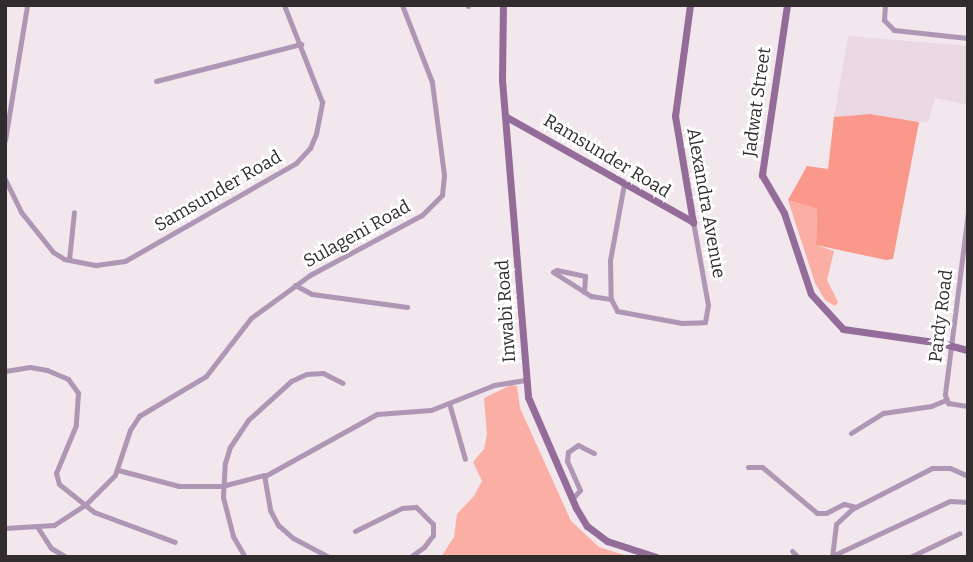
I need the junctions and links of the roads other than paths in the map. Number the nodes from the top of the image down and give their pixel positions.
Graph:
1 (27, 5) edge
2 (284, 5) edge
3 (402, 5) edge
4 (503, 5) edge
5 (690, 5) edge
6 (787, 5) edge
7 (885, 5) edge
8 (968, 38) edge
9 (301, 44) junction
10 (156, 81) dead end
11 (505, 116) junction
12 (5, 140) edge
13 (5, 179) edge
14 (624, 184) junction
15 (74, 212) dead end
16 (968, 212) edge
17 (693, 222) junction
18 (69, 260) junction
19 (295, 285) junction
20 (584, 292) junction
21 (611, 299) junction
22 (407, 307) dead end
23 (951, 346) junction
24 (968, 350) edge
25 (5, 371) edge
26 (527, 380) junction
27 (343, 383) dead end
28 (946, 400) junction
29 (449, 403) junction
30 (968, 406) edge
31 (852, 433) dead end
32 (594, 453) dead end
33 (465, 459) dead end
34 (748, 467) dead end
35 (118, 470) junction
36 (265, 476) junction
37 (968, 476) edge
38 (222, 486) junction
39 (572, 499) junction
40 (968, 502) edge
41 (86, 504) junction
42 (856, 507) junction
43 (5, 528) edge
44 (38, 528) junction
45 (355, 531) dead end
46 (960, 533) dead end
47 (175, 542) dead end
48 (792, 551) dead end
49 (832, 556) edge
50 (66, 557) edge
51 (245, 557) edge
52 (329, 557) edge
53 (410, 557) edge
54 (656, 557) edge
55 (798, 557) edge
56 (910, 557) edge

1 - 12 street
2 - 9 street, Samsunder Road
3 - 19 street, Sulageni Road
4 - 11 street, Inwabi Road
5 - 17 street, Alexandra Avenue
6 - 23 street, Jadwat Street
7 - 8 street
9 - 10 street
9 - 18 street, Samsunder Road
11 - 14 street, Ramsunder Road
11 - 26 street, Inwabi Road
13 - 18 street
14 - 17 street, Ramsunder Road
14 - 21 street
15 - 18 street
16 - 23 street, Pardy Road
17 - 21 street, Alexandra Avenue
19 - 22 street
19 - 35 street, Sulageni Road
20 - 20 street
20 - 21 street
23 - 24 street
23 - 28 street, Pardy Road
25 - 41 street
26 - 29 street
26 - 39 street, Inwabi Road
27 - 38 street
28 - 30 street
28 - 31 street
29 - 33 street
29 - 36 street
32 - 39 street
34 - 42 street
35 - 38 street
35 - 41 street
36 - 38 street
36 - 52 street
37 - 42 street
38 - 51 street
39 - 54 street, Inwabi Road
40 - 49 street
41 - 44 street
41 - 47 street
42 - 49 street
43 - 44 street
44 - 50 street
45 - 53 street
46 - 56 street
48 - 55 street

